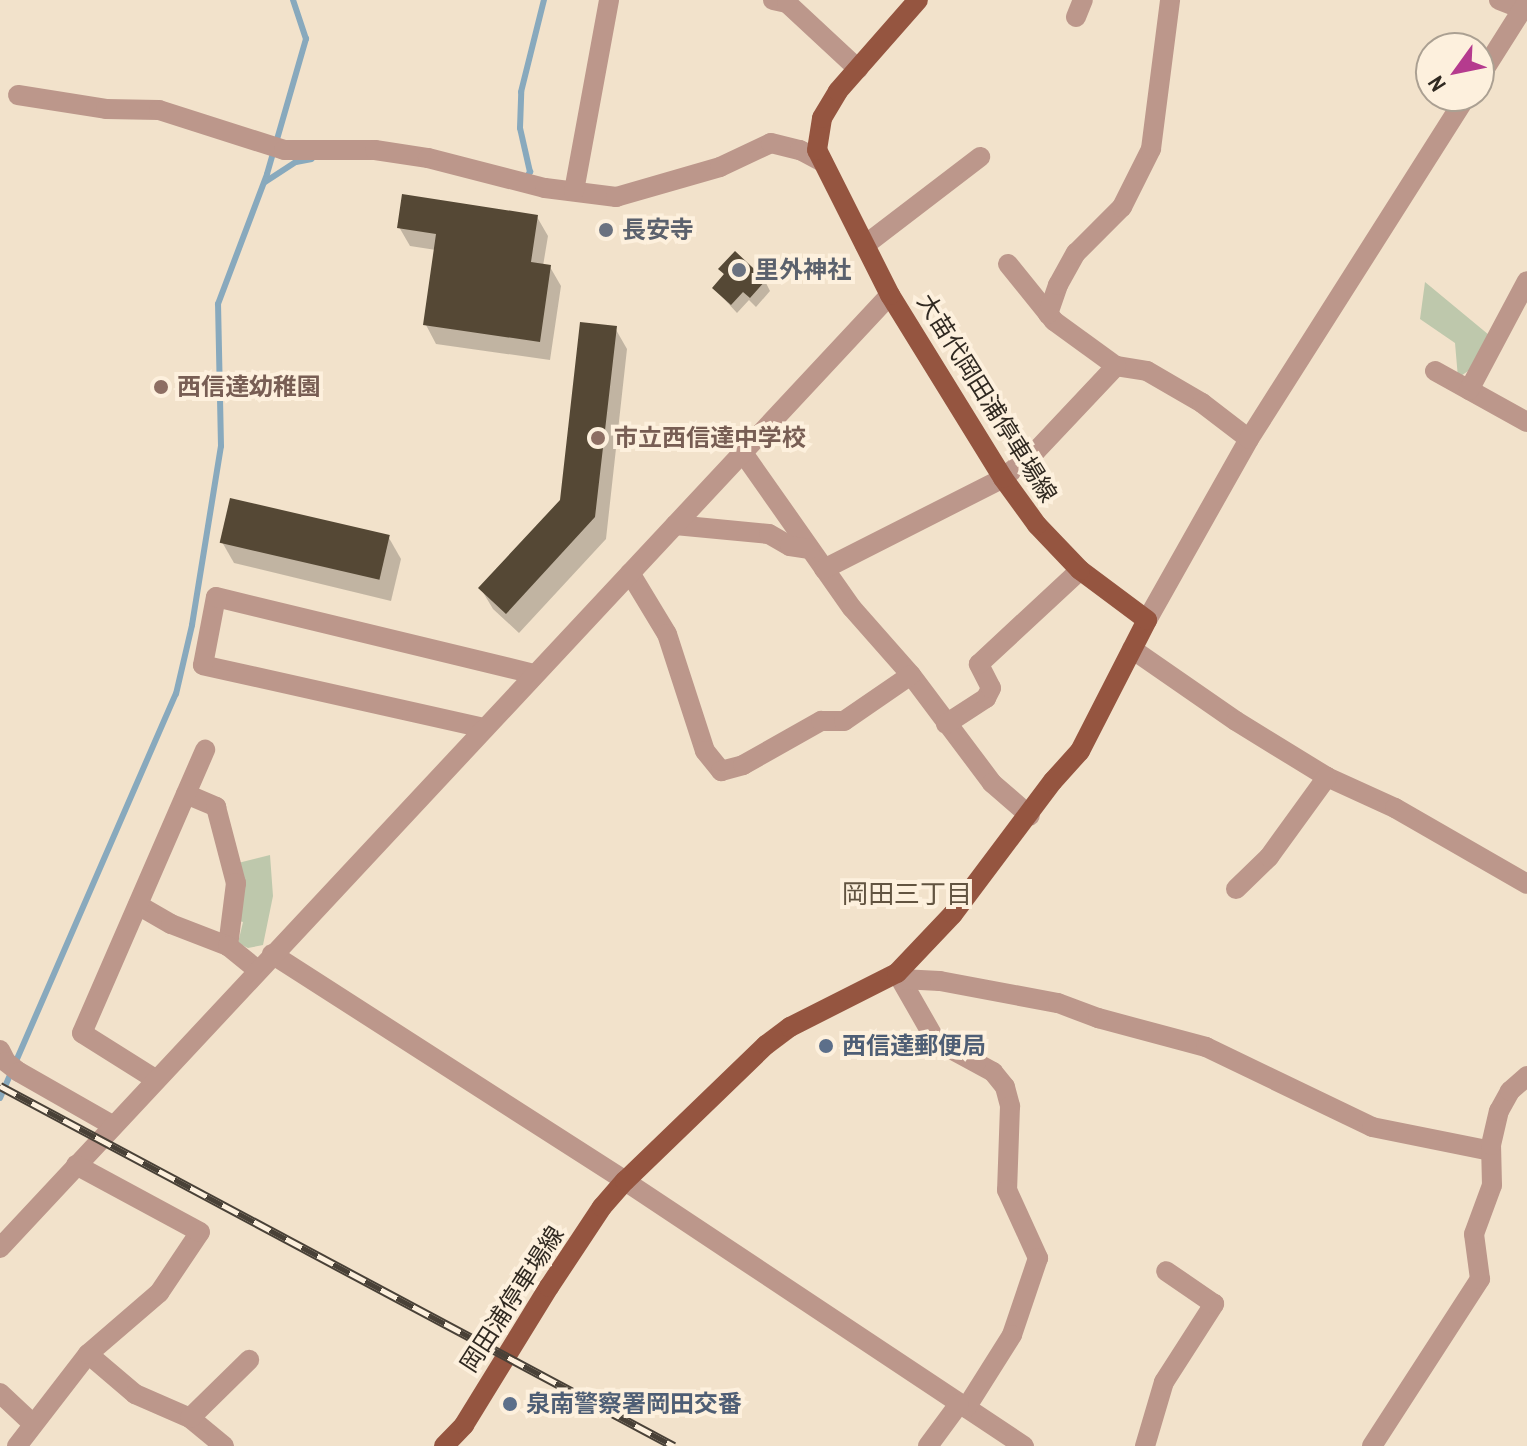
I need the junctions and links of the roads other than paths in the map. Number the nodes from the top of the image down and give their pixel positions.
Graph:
1 (609, 0) edge
2 (918, 0) edge
3 (1170, 0) edge
4 (1499, 0) edge
5 (782, 1) edge
6 (1525, 6) edge
7 (1495, 53) edge
8 (858, 69) junction
9 (18, 95) dead end
10 (1457, 112) edge
11 (980, 157) dead end
12 (823, 162) junction
13 (574, 191) junction
14 (865, 245) junction
15 (1008, 264) dead end
16 (1527, 281) edge
17 (890, 295) junction
18 (1048, 314) junction
19 (1116, 366) junction
20 (1435, 371) dead end
21 (1469, 390) junction
22 (1527, 422) edge
23 (1249, 439) junction
24 (743, 453) junction
25 (1003, 478) junction
26 (675, 525) junction
27 (810, 549) junction
28 (824, 569) junction
29 (1080, 570) junction
30 (630, 573) junction
31 (1147, 620) junction
32 (1132, 649) junction
33 (535, 674) junction
34 (911, 675) junction
35 (946, 724) junction
36 (484, 728) junction
37 (205, 750) dead end
38 (1327, 777) junction
39 (186, 794) junction
40 (1030, 816) junction
41 (1527, 884) edge
42 (1236, 889) dead end
43 (138, 905) junction
44 (228, 946) junction
45 (272, 954) junction
46 (258, 970) junction
47 (899, 976) junction
48 (0, 1050) edge
49 (1527, 1076) edge
50 (155, 1079) junction
51 (112, 1125) junction
52 (1491, 1151) junction
53 (76, 1165) junction
54 (625, 1181) junction
55 (0, 1248) edge
56 (1166, 1271) dead end
57 (88, 1354) junction
58 (249, 1360) dead end
59 (0, 1393) edge
60 (963, 1406) junction
61 (190, 1418) junction
62 (33, 1424) junction
63 (17, 1446) edge
64 (224, 1446) edge
65 (444, 1446) edge
66 (928, 1446) edge
67 (1024, 1446) edge
68 (1145, 1446) edge
69 (1372, 1446) edge

1 - 13 street
2 - 8 main road, 大苗代岡田浦停車場線
3 - 18 street
4 - 6 street
5 - 8 street
6 - 7 street
8 - 12 main road, 大苗代岡田浦停車場線
9 - 13 street
10 - 23 street
11 - 14 street
12 - 13 street
12 - 14 main road, 大苗代岡田浦停車場線
14 - 17 main road, 大苗代岡田浦停車場線
15 - 18 street
16 - 21 street
17 - 24 street
17 - 25 main road, 大苗代岡田浦停車場線
18 - 19 street
19 - 23 street
19 - 25 street
20 - 21 street
21 - 22 street
23 - 31 street
24 - 26 street
24 - 27 street
25 - 28 street
25 - 29 main road, 大苗代岡田浦停車場線
26 - 27 street
26 - 30 street
27 - 28 street
28 - 34 street
29 - 31 main road, 大苗代岡田浦停車場線
29 - 35 street
30 - 33 street
30 - 34 street
31 - 32 main road
32 - 38 street
32 - 40 main road
33 - 36 street
33 - 36 street
34 - 35 street
35 - 40 street
36 - 45 street
37 - 39 street
38 - 41 street
38 - 42 street
39 - 43 street
39 - 44 street
40 - 47 main road
43 - 44 street
43 - 50 street
44 - 46 street
45 - 46 street
45 - 54 street
46 - 50 street
47 - 52 street
47 - 54 main road
47 - 60 street
48 - 51 street
49 - 52 street
50 - 51 street
51 - 53 street
52 - 69 street
53 - 55 street
53 - 57 street
54 - 60 street
54 - 65 main road, 岡田浦停車場線
56 - 68 street
57 - 61 street
57 - 62 street
58 - 61 street
59 - 62 street
60 - 66 street
60 - 67 street
61 - 64 street
62 - 63 street

